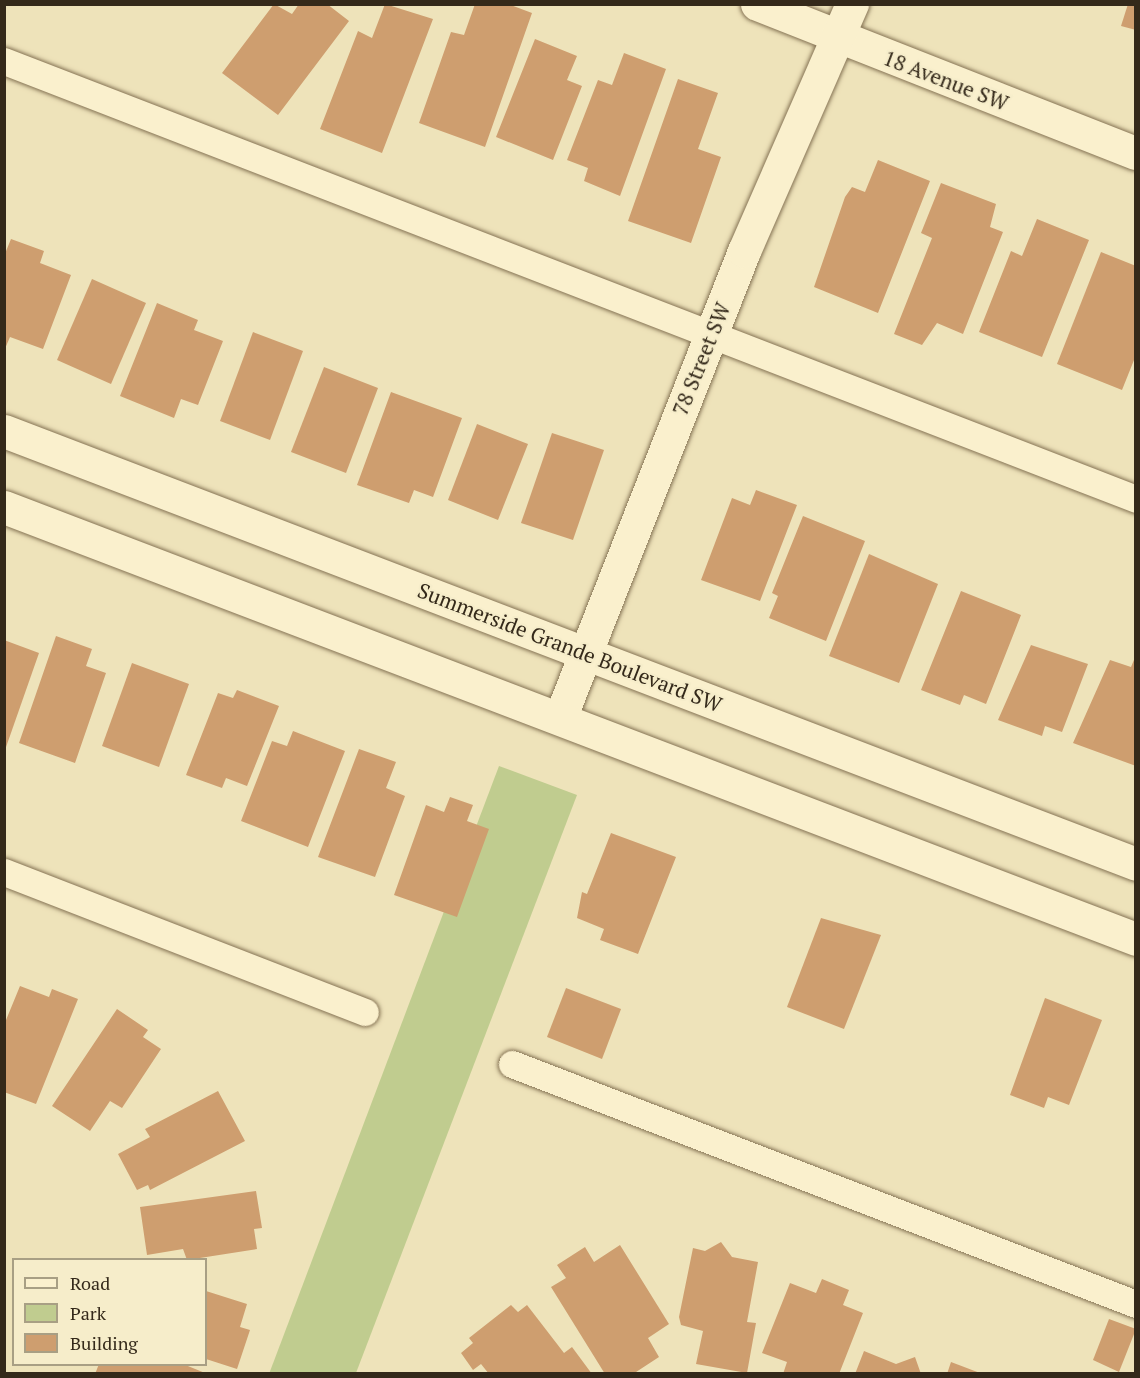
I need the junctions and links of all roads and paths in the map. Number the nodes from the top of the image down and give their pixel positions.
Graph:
1 (757, 4) edge
2 (852, 4) edge
3 (835, 38) junction
4 (4, 62) edge
5 (1136, 153) edge
6 (710, 336) junction
7 (4, 431) edge
8 (1136, 499) edge
9 (4, 507) edge
10 (585, 653) junction
11 (560, 718) junction
12 (1136, 864) edge
13 (4, 872) edge
14 (1136, 939) edge
15 (365, 1012) dead end
16 (512, 1064) dead end
17 (1136, 1304) edge

1 - 3 street, 18 Avenue SW
2 - 3 street, 78 Street SW
3 - 5 street, 18 Avenue SW
3 - 6 street, 78 Street SW
4 - 6 lane
6 - 8 lane
6 - 10 street, 78 Street SW
7 - 10 street, Summerside Grande Boulevard SW
9 - 11 street
10 - 11 street, 78 Street SW
10 - 12 street, Summerside Grande Boulevard SW
11 - 14 street
13 - 15 lane
16 - 17 lane

